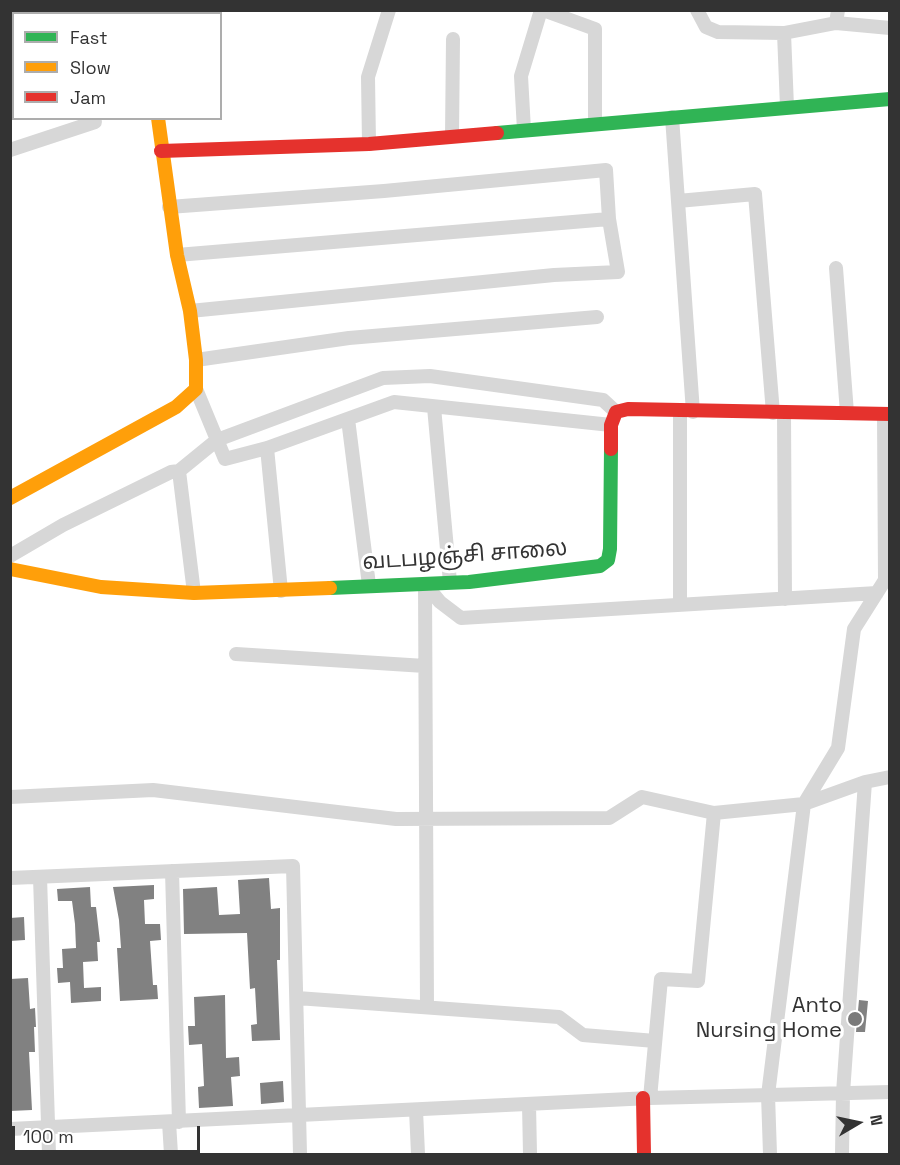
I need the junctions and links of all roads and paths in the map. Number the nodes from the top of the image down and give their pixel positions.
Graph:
1 (389, 10) edge
2 (542, 10) edge
3 (697, 10) edge
4 (837, 17) edge
5 (890, 28) edge
6 (784, 33) junction
7 (453, 39) dead end
8 (890, 99) edge
9 (788, 108) junction
10 (672, 117) junction
11 (158, 120) edge
12 (96, 122) dead end
13 (595, 124) junction
14 (524, 130) junction
15 (452, 136) junction
16 (369, 144) junction
17 (10, 150) edge
18 (161, 152) junction
19 (678, 201) junction
20 (170, 207) junction
21 (609, 219) junction
22 (177, 255) junction
23 (836, 268) dead end
24 (190, 311) junction
25 (597, 317) dead end
26 (196, 360) junction
27 (196, 389) junction
28 (434, 407) junction
29 (616, 412) junction
30 (686, 412) junction
31 (779, 412) junction
32 (847, 413) junction
33 (887, 414) edge
34 (348, 419) junction
35 (611, 425) junction
36 (217, 440) junction
37 (267, 448) junction
38 (179, 471) junction
39 (10, 498) edge
40 (10, 556) edge
41 (10, 569) edge
42 (450, 582) junction
43 (425, 584) junction
44 (369, 585) junction
45 (884, 588) edge
46 (281, 591) junction
47 (194, 593) junction
48 (785, 598) junction
49 (680, 605) junction
50 (236, 654) dead end
51 (425, 666) junction
52 (890, 777) edge
53 (865, 782) junction
54 (10, 797) edge
55 (804, 804) junction
56 (714, 813) junction
57 (425, 819) junction
58 (172, 871) junction
59 (40, 877) junction
60 (10, 878) edge
61 (297, 999) junction
62 (427, 1006) junction
63 (656, 1041) junction
64 (890, 1092) edge
65 (843, 1093) junction
66 (768, 1095) junction
67 (646, 1098) junction
68 (529, 1104) junction
69 (416, 1110) junction
70 (300, 1117) junction
71 (174, 1122) junction
72 (48, 1128) junction
73 (10, 1129) edge
74 (49, 1155) edge
75 (171, 1155) edge
76 (300, 1155) edge
77 (418, 1155) edge
78 (530, 1155) edge
79 (644, 1155) edge
80 (770, 1155) edge
81 (842, 1155) edge

1 - 16 street
2 - 13 street
2 - 14 street
3 - 6 street
4 - 5 street
4 - 6 street
6 - 9 street
7 - 15 street
8 - 9 street
9 - 10 street
10 - 13 street
10 - 19 street
11 - 18 street
12 - 17 street
13 - 14 street
14 - 15 street
15 - 16 street
16 - 18 street
18 - 20 street
19 - 30 street
19 - 31 street
20 - 21 street
20 - 22 street
21 - 22 street
21 - 24 street
22 - 24 street
23 - 32 street
24 - 26 street
25 - 26 street
26 - 27 street
27 - 36 street
27 - 39 street
28 - 34 street
28 - 35 street
28 - 42 street
29 - 30 street
29 - 35 street, வடபழஞ்சி சாலை
29 - 36 street
30 - 31 street
30 - 49 street
31 - 32 street
31 - 48 street
32 - 33 street
33 - 45 street
34 - 37 street
34 - 44 street
35 - 42 street, வடபழஞ்சி சாலை
36 - 37 street
36 - 38 street
37 - 46 street
38 - 40 street
38 - 47 street
41 - 47 street, வடபழஞ்சி சாலை
42 - 43 street, வடபழஞ்சி சாலை
43 - 44 street, வடபழஞ்சி சாலை
43 - 49 street
43 - 51 street
44 - 46 street, வடபழஞ்சி சாலை
45 - 48 street
45 - 55 street
46 - 47 street, வடபழஞ்சி சாலை
48 - 49 street
50 - 51 street
51 - 57 street
52 - 53 street
53 - 55 street
53 - 65 street
54 - 57 street
55 - 56 street
55 - 66 street
56 - 57 street
56 - 63 street
57 - 62 street
58 - 59 street
58 - 61 street
58 - 71 street
59 - 60 street
59 - 72 street
61 - 62 street
61 - 70 street
62 - 63 street
63 - 67 street
64 - 65 street
65 - 66 street
65 - 81 street
66 - 67 street
66 - 80 street
67 - 68 street
67 - 79 street
68 - 69 street
68 - 78 street
69 - 70 street
69 - 77 street
70 - 71 street
70 - 76 street
71 - 72 street
71 - 75 street
72 - 73 street
72 - 74 street

